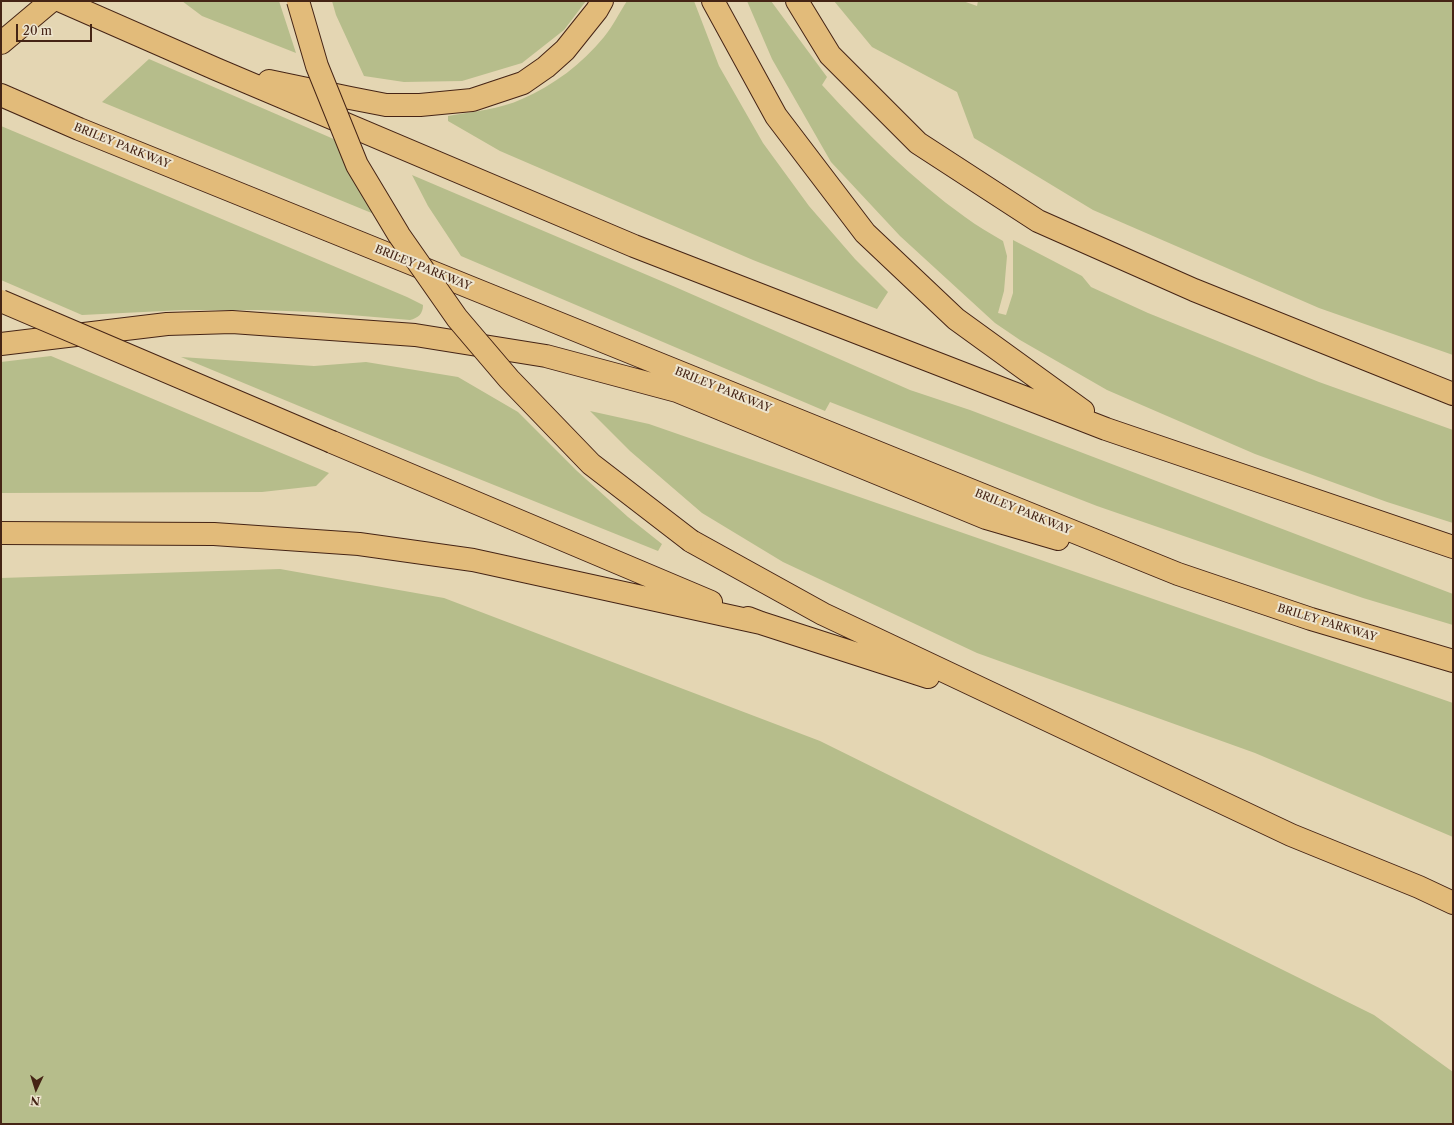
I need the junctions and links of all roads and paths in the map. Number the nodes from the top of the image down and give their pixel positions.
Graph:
1 (298, 1) edge
2 (602, 1) edge
3 (713, 1) edge
4 (796, 1) edge
5 (53, 2) edge
6 (1, 43) edge
7 (216, 69) junction
8 (1, 95) edge
9 (1, 301) edge
10 (1, 344) edge
11 (1453, 394) edge
12 (1106, 429) junction
13 (1, 533) edge
14 (1453, 547) edge
15 (1178, 574) junction
16 (761, 623) junction
17 (1453, 661) edge
18 (1011, 703) junction
19 (1453, 903) edge

1 - 18 highway, bridge
2 - 7 highway
3 - 12 highway
4 - 11 highway
5 - 6 highway
5 - 7 highway
7 - 12 highway
8 - 15 highway, BRILEY PARKWAY
9 - 16 highway, bridge
10 - 15 highway
12 - 14 highway
13 - 16 highway
15 - 17 highway, BRILEY PARKWAY
16 - 18 highway
18 - 19 highway

